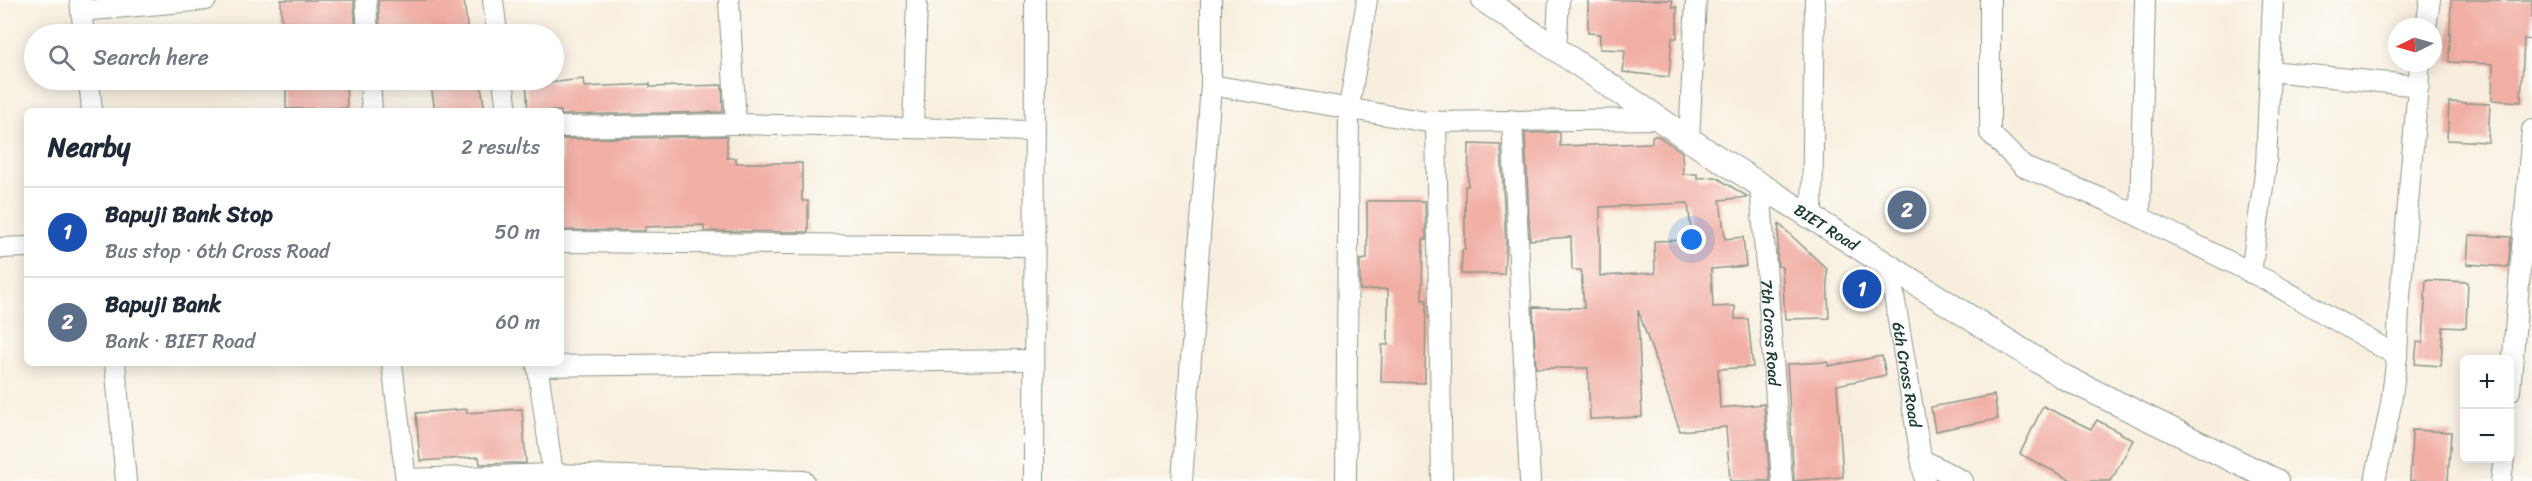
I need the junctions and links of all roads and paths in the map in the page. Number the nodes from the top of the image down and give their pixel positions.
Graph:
1 (206, 0) edge
2 (366, 0) edge
3 (493, 0) edge
4 (729, 0) edge
5 (918, 0) edge
6 (1035, 0) edge
7 (1211, 0) edge
8 (1367, 0) edge
9 (1484, 0) edge
10 (1559, 0) edge
11 (1696, 0) edge
12 (1815, 0) edge
13 (1990, 0) edge
14 (2145, 0) edge
15 (2273, 0) edge
16 (2430, 0) edge
17 (81, 5) edge
18 (2427, 18) edge
19 (83, 24) edge
20 (367, 24) edge
21 (496, 24) edge
22 (1556, 49) junction
23 (2270, 71) junction
24 (2420, 72) edge
25 (1211, 85) junction
26 (2419, 86) junction
27 (90, 90) edge
28 (371, 90) edge
29 (504, 90) edge
30 (1349, 107) junction
31 (92, 108) edge
32 (372, 108) edge
33 (507, 108) edge
34 (1659, 119) junction
35 (1512, 120) junction
36 (1436, 121) junction
37 (736, 124) junction
38 (564, 127) edge
39 (913, 128) junction
40 (2532, 130) edge
41 (1035, 131) junction
42 (1689, 140) junction
43 (1760, 185) junction
44 (2140, 217) junction
45 (1812, 218) junction
46 (564, 242) edge
47 (1034, 246) junction
48 (0, 248) edge
49 (24, 248) edge
50 (1888, 266) junction
51 (2251, 273) junction
52 (2513, 355) edge
53 (2397, 356) junction
54 (1034, 360) junction
55 (564, 364) edge
56 (115, 366) edge
57 (392, 366) edge
58 (537, 366) edge
59 (1923, 459) junction
60 (2503, 463) edge
61 (553, 477) edge
62 (406, 480) edge
63 (126, 481) edge
64 (804, 481) edge
65 (1034, 481) edge
66 (1182, 481) edge
67 (1346, 481) edge
68 (1442, 481) edge
69 (1530, 481) edge
70 (1782, 481) edge
71 (1925, 481) edge
72 (1963, 481) edge
73 (2277, 481) edge
74 (2375, 481) edge
75 (2501, 481) edge

1 - 17 street
2 - 20 street
3 - 21 street
4 - 37 street
5 - 39 street
6 - 41 street
7 - 25 street
8 - 30 street
9 - 22 street, BIET Road
10 - 22 street
11 - 42 street
12 - 45 street
13 - 44 street
14 - 44 street
15 - 23 street
16 - 18 street
17 - 19 street
22 - 34 street, BIET Road
23 - 26 street
23 - 51 street
24 - 26 street
25 - 30 street
25 - 66 street
26 - 53 street
27 - 31 street
28 - 32 street
29 - 33 street
30 - 36 street
30 - 67 street
34 - 35 street
34 - 42 street, BIET Road
35 - 36 street
35 - 69 street
36 - 68 street
37 - 38 street
37 - 39 street
39 - 41 street
40 - 52 street
41 - 47 street
42 - 43 street, BIET Road
43 - 45 street, BIET Road
43 - 70 street, 7th Cross Road
44 - 51 street
45 - 50 street, BIET Road
46 - 47 street
47 - 54 street
48 - 49 street
50 - 59 street, 6th Cross Road
50 - 73 street, BIET Road
51 - 53 street
53 - 74 street
54 - 55 street
54 - 65 street
56 - 63 street
57 - 62 street
58 - 61 street
59 - 71 street, 6th Cross Road
59 - 72 street
60 - 75 street
61 - 62 street
61 - 64 street

